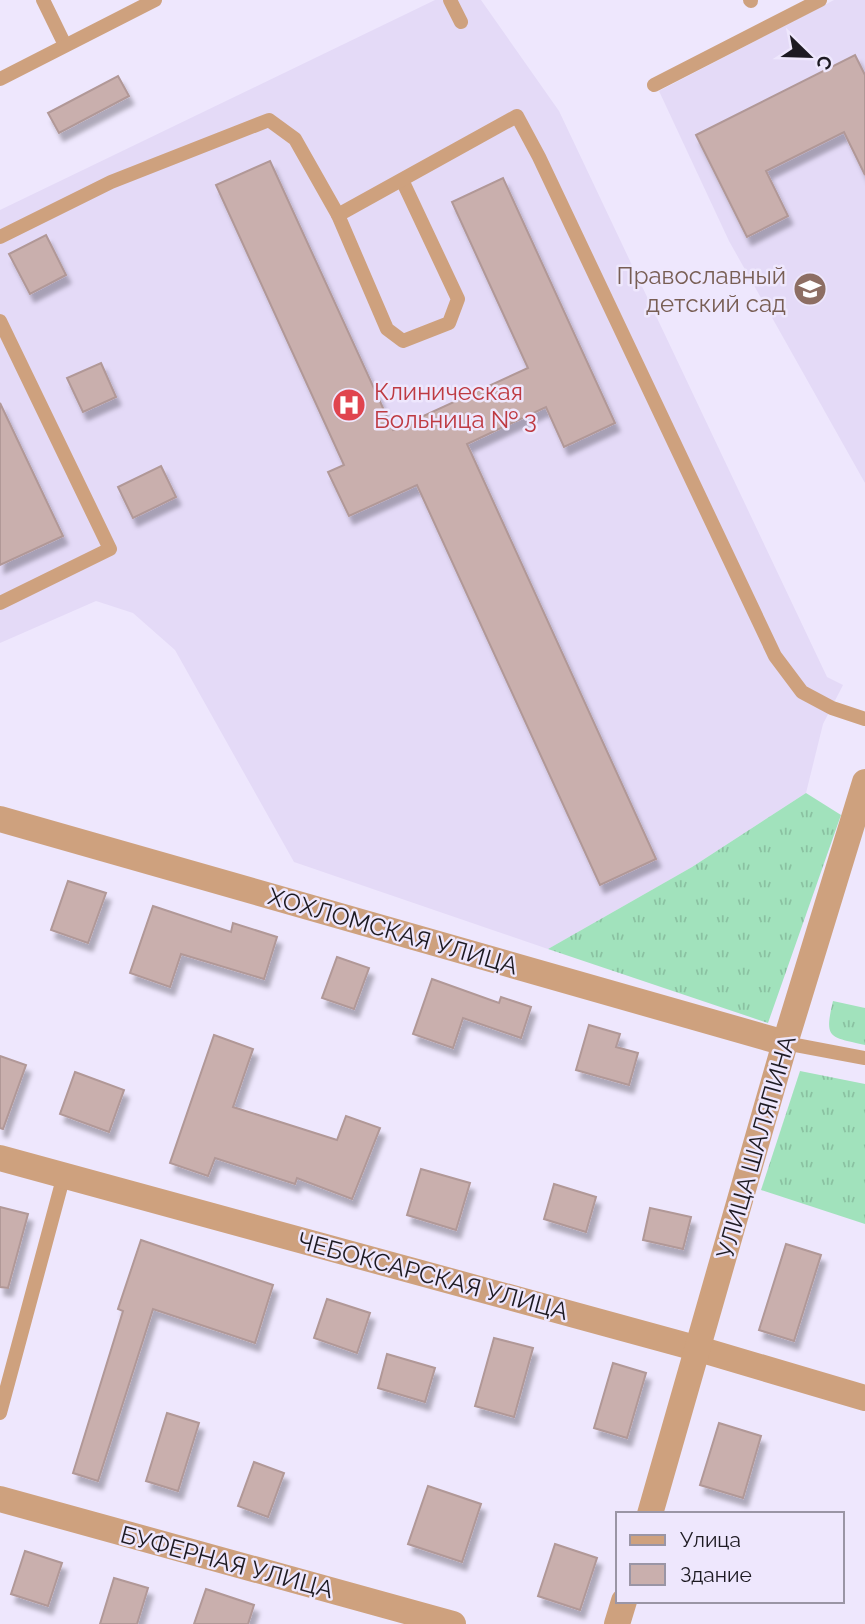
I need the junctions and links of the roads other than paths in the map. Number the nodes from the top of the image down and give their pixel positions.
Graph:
1 (43, 0) edge
2 (155, 0) edge
3 (450, 0) edge
4 (820, 0) edge
5 (461, 22) dead end
6 (65, 46) junction
7 (0, 79) edge
8 (654, 85) dead end
9 (402, 180) junction
10 (338, 215) junction
11 (0, 237) edge
12 (0, 321) edge
13 (0, 603) edge
14 (865, 719) edge
15 (864, 788) edge
16 (0, 819) edge
17 (785, 1043) junction
18 (865, 1058) edge
19 (0, 1158) edge
20 (64, 1175) junction
21 (699, 1349) junction
22 (865, 1398) edge
23 (0, 1413) edge
24 (0, 1499) edge
25 (651, 1512) edge
26 (623, 1603) edge
27 (453, 1624) edge
28 (617, 1624) edge

1 - 6 lane
2 - 6 lane
3 - 5 lane
4 - 8 lane
6 - 7 lane
9 - 10 lane
9 - 10 lane
9 - 14 lane
10 - 11 lane
12 - 13 lane
15 - 17 street, УЛИЦА ШАЛЯПИНА
16 - 17 street, ХОХЛОМСКАЯ УЛИЦА
17 - 18 lane
17 - 21 street, УЛИЦА ШАЛЯПИНА
19 - 20 street, ЧЕБОКСАРСКАЯ УЛИЦА
20 - 21 street, ЧЕБОКСАРСКАЯ УЛИЦА
20 - 23 lane
21 - 22 street, ЧЕБОКСАРСКАЯ УЛИЦА
21 - 25 street, УЛИЦА ШАЛЯПИНА
24 - 27 street, БУФЕРНАЯ УЛИЦА
26 - 28 street

